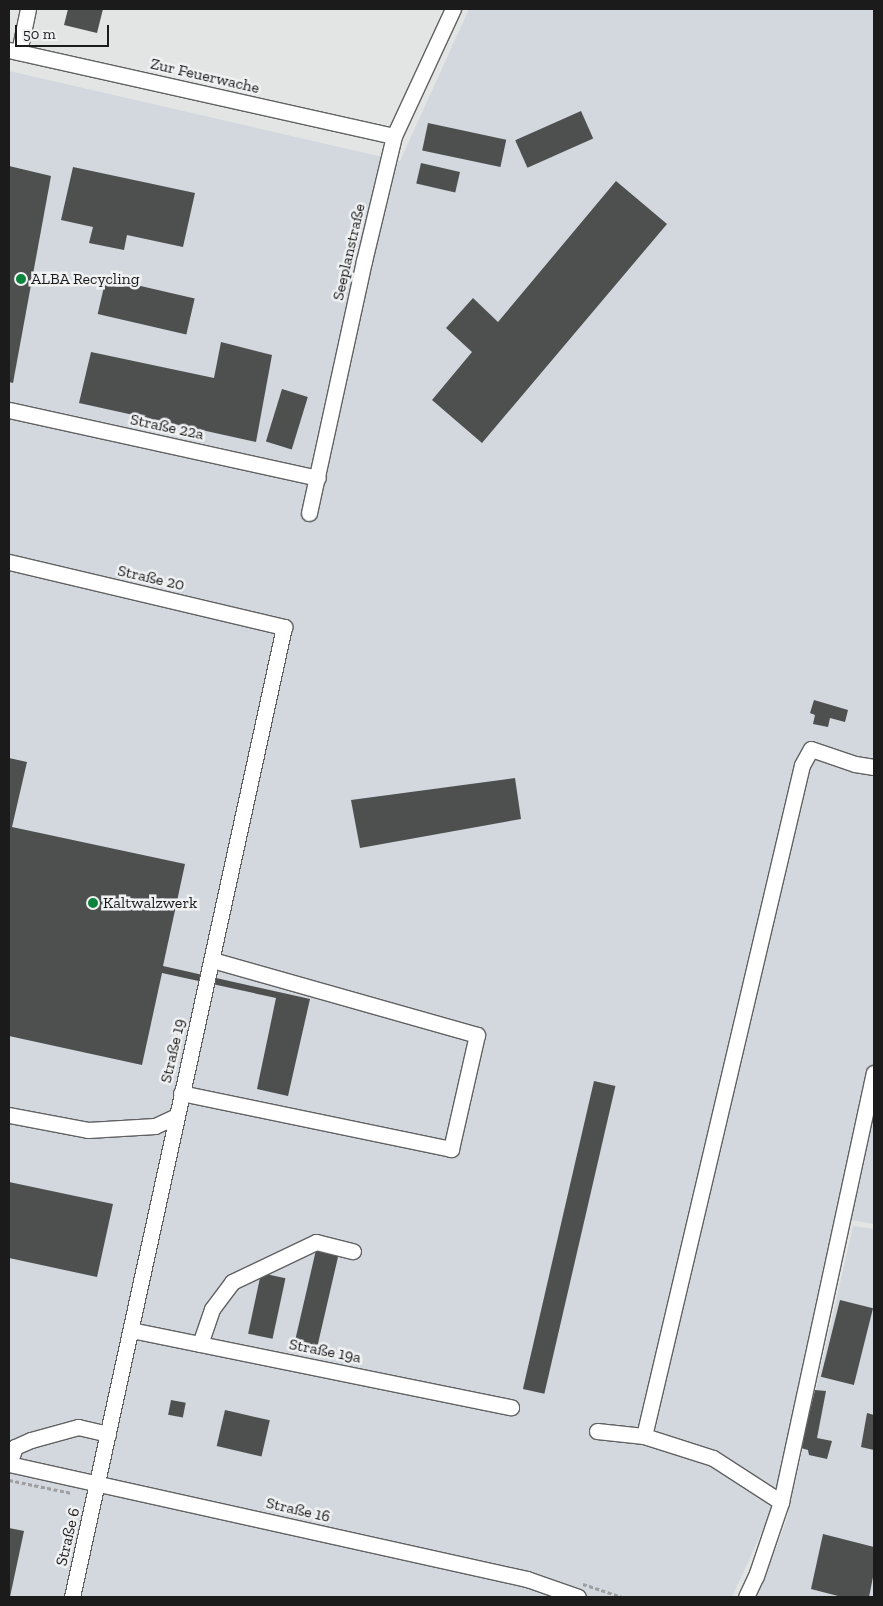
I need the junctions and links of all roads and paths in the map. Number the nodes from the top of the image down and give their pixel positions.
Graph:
1 (28, 9) edge
2 (452, 9) edge
3 (14, 51) edge
4 (394, 136) junction
5 (9, 410) edge
6 (318, 478) junction
7 (309, 513) dead end
8 (9, 562) edge
9 (284, 627) joint
10 (874, 767) edge
11 (212, 960) junction
12 (874, 1073) edge
13 (181, 1093) junction
14 (9, 1115) edge
15 (176, 1116) junction
16 (353, 1251) dead end
17 (131, 1330) junction
18 (200, 1344) junction
19 (511, 1407) dead end
20 (597, 1431) dead end
21 (108, 1434) junction
22 (644, 1436) junction
23 (9, 1464) edge
24 (98, 1484) junction
25 (781, 1502) junction
26 (72, 1597) edge
27 (578, 1597) edge
28 (746, 1597) edge

1 - 3 street
2 - 4 street, Seeplanstraße
3 - 4 street, Zur Feuerwache
4 - 6 street, Seeplanstraße
5 - 6 street, Straße 22a
6 - 7 street, Seeplanstraße
8 - 9 street, Straße 20
9 - 11 street, Straße 19
10 - 22 street
11 - 13 street, Straße 19
11 - 13 street
12 - 25 street
13 - 15 street, Straße 19
14 - 15 street
15 - 17 street, Straße 19
16 - 18 street
17 - 18 street, Straße 19a
17 - 21 street, Straße 19
18 - 19 street, Straße 19a
20 - 22 street
21 - 23 street
21 - 24 street, Straße 19
22 - 25 street
23 - 24 street, Straße 16
24 - 26 street, Straße 6
24 - 27 street, Straße 16
25 - 28 street

